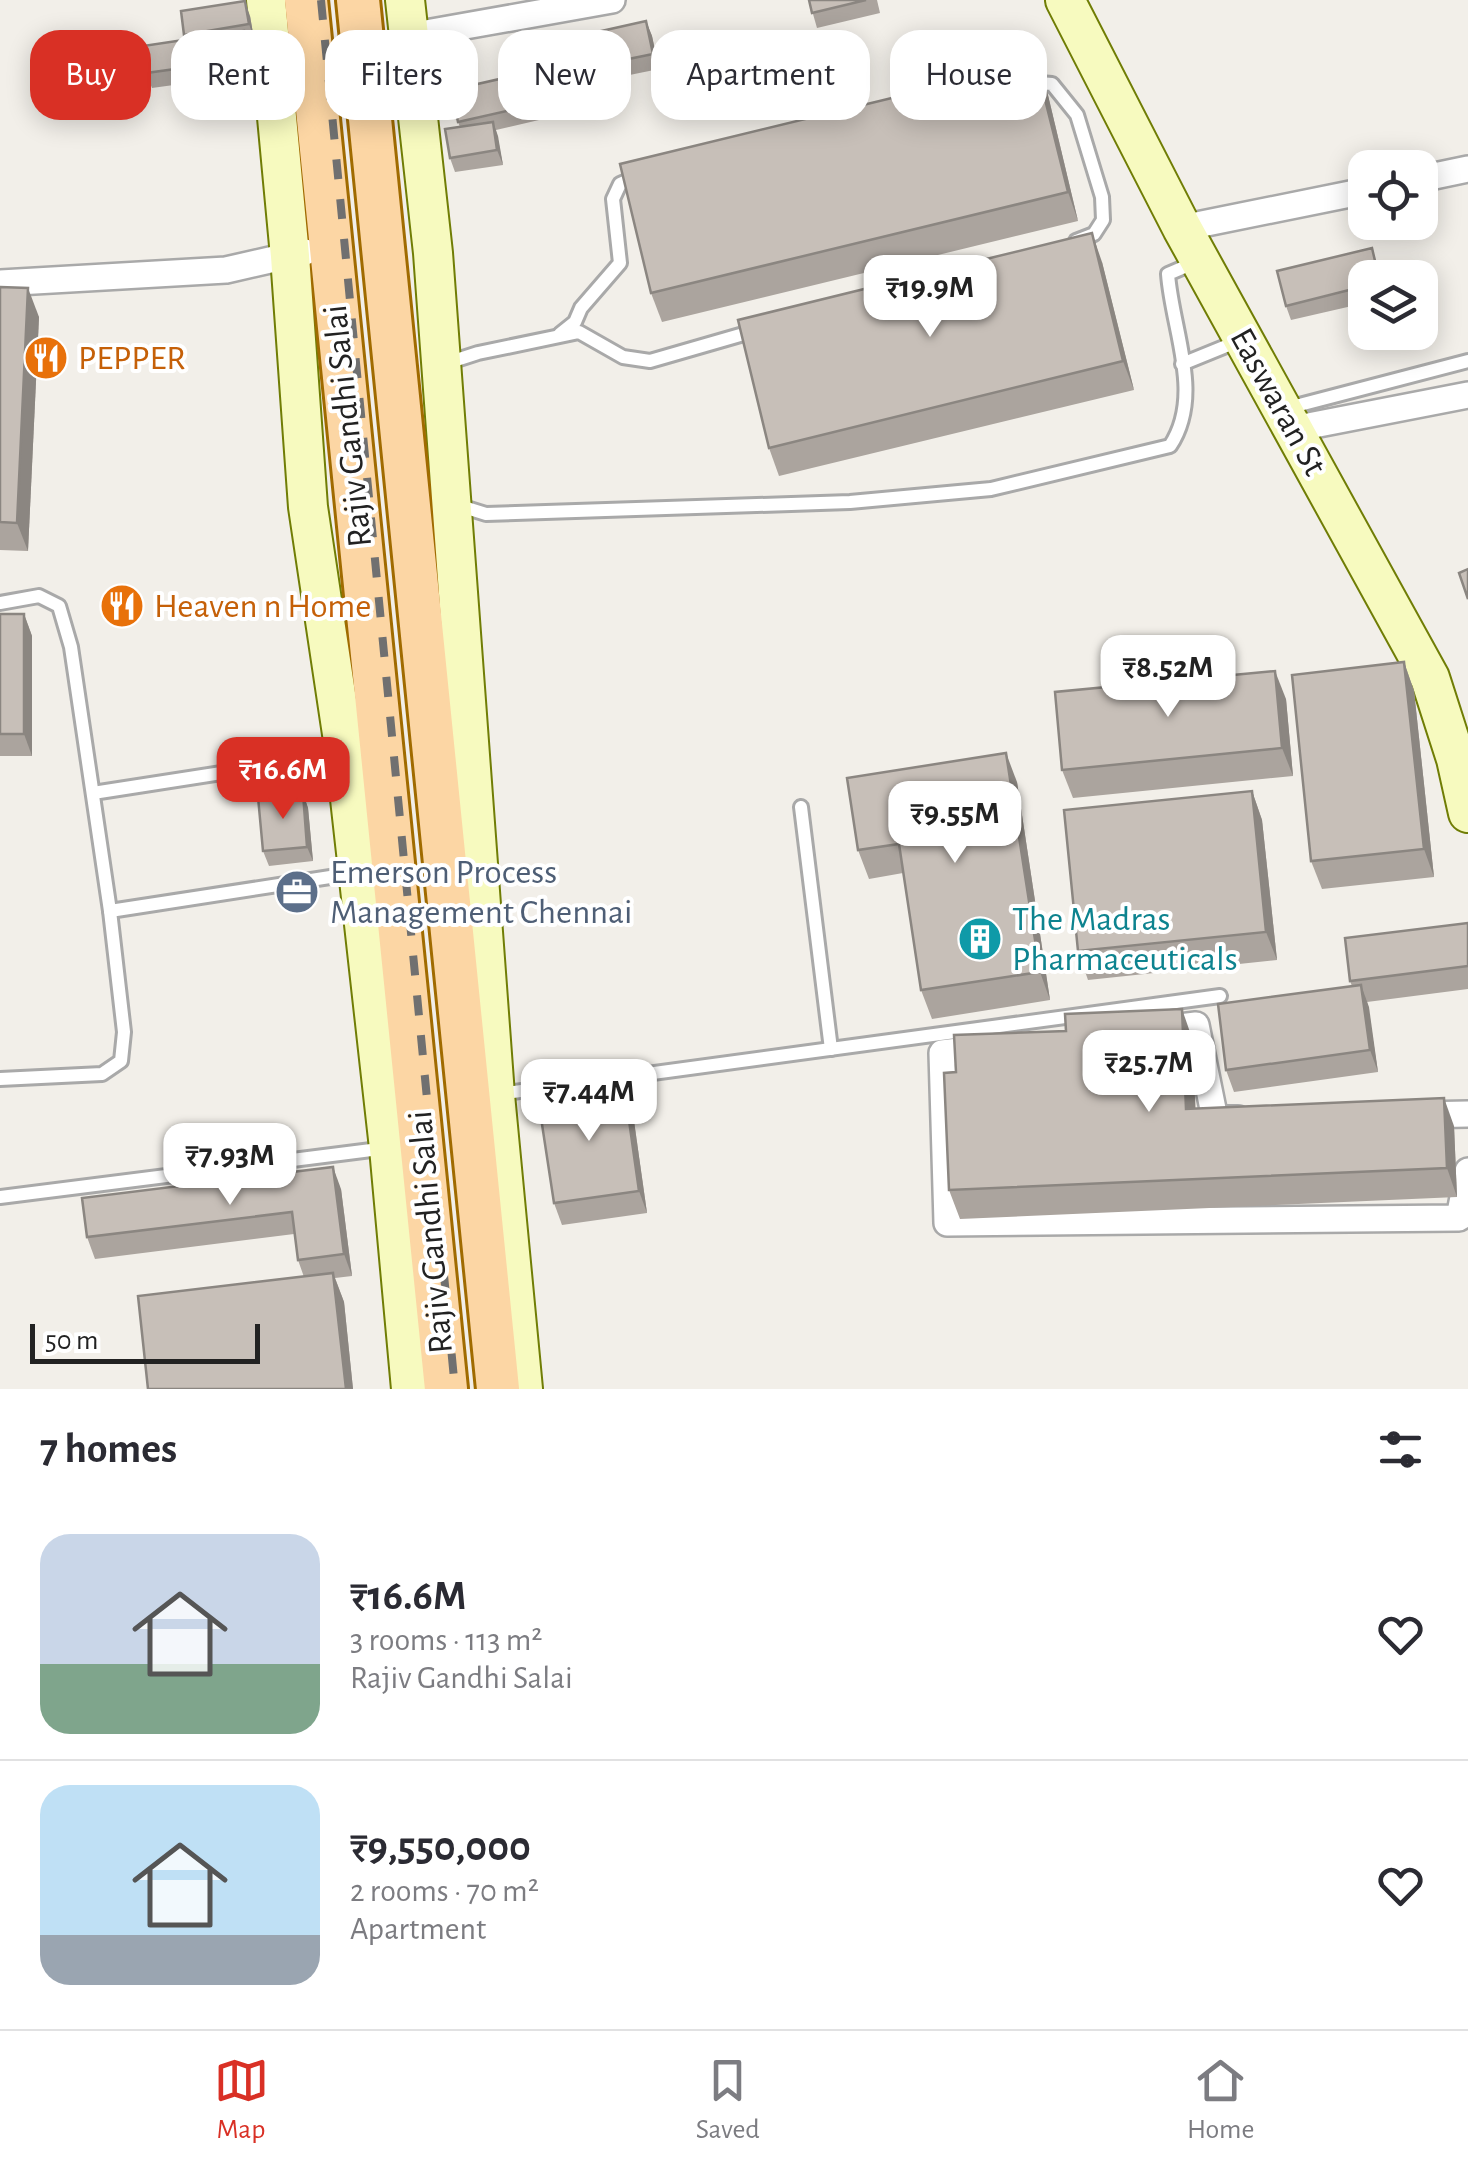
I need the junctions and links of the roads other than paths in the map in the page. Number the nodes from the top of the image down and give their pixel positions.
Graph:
1 (266, 0) edge
2 (306, 0) edge
3 (358, 0) edge
4 (612, 0) edge
5 (1066, 0) edge
6 (407, 18) edge
7 (1047, 83) edge
8 (1468, 170) edge
9 (654, 172) edge
10 (1438, 176) edge
11 (1348, 195) edge
12 (1191, 244) junction
13 (1058, 245) edge
14 (310, 251) junction
15 (433, 253) junction
16 (383, 260) junction
17 (0, 283) edge
18 (762, 329) edge
19 (560, 334) junction
20 (1243, 339) junction
21 (1468, 361) edge
22 (1182, 364) junction
23 (442, 365) junction
24 (1468, 394) edge
25 (1288, 419) junction
26 (452, 504) junction
27 (0, 603) edge
28 (346, 754) junction
29 (93, 793) junction
30 (801, 807) dead end
31 (1468, 813) edge
32 (359, 872) junction
33 (110, 912) junction
34 (1220, 996) dead end
35 (831, 1049) junction
36 (0, 1079) edge
37 (494, 1095) junction
38 (1468, 1114) edge
39 (1390, 1116) edge
40 (1254, 1118) edge
41 (389, 1148) junction
42 (1468, 1171) edge
43 (0, 1197) edge
44 (411, 1389) edge
45 (446, 1389) edge
46 (498, 1389) edge
47 (523, 1389) edge

1 - 14 street
2 - 14 main road, Rajiv Gandhi Salai
3 - 16 main road, Rajiv Gandhi Salai
4 - 6 street
5 - 12 street, Easwaran St
6 - 15 street
7 - 13 lane
8 - 10 street
9 - 19 lane
11 - 12 street
12 - 20 street, Easwaran St
12 - 22 lane
14 - 17 street
14 - 28 street
14 - 45 main road, Rajiv Gandhi Salai
15 - 16 street
15 - 23 street
16 - 46 main road, Rajiv Gandhi Salai
18 - 19 lane
19 - 23 lane
20 - 22 lane
20 - 25 street, Easwaran St
21 - 25 lane
22 - 26 lane
23 - 26 street
24 - 25 street
25 - 31 street, Easwaran St
26 - 37 street
27 - 29 lane
28 - 29 lane
28 - 32 street
29 - 33 lane
30 - 35 lane
32 - 33 lane
32 - 41 street
33 - 36 lane
34 - 35 lane
35 - 37 lane
37 - 47 street
38 - 39 street
40 - 42 street
41 - 43 lane
41 - 44 street

